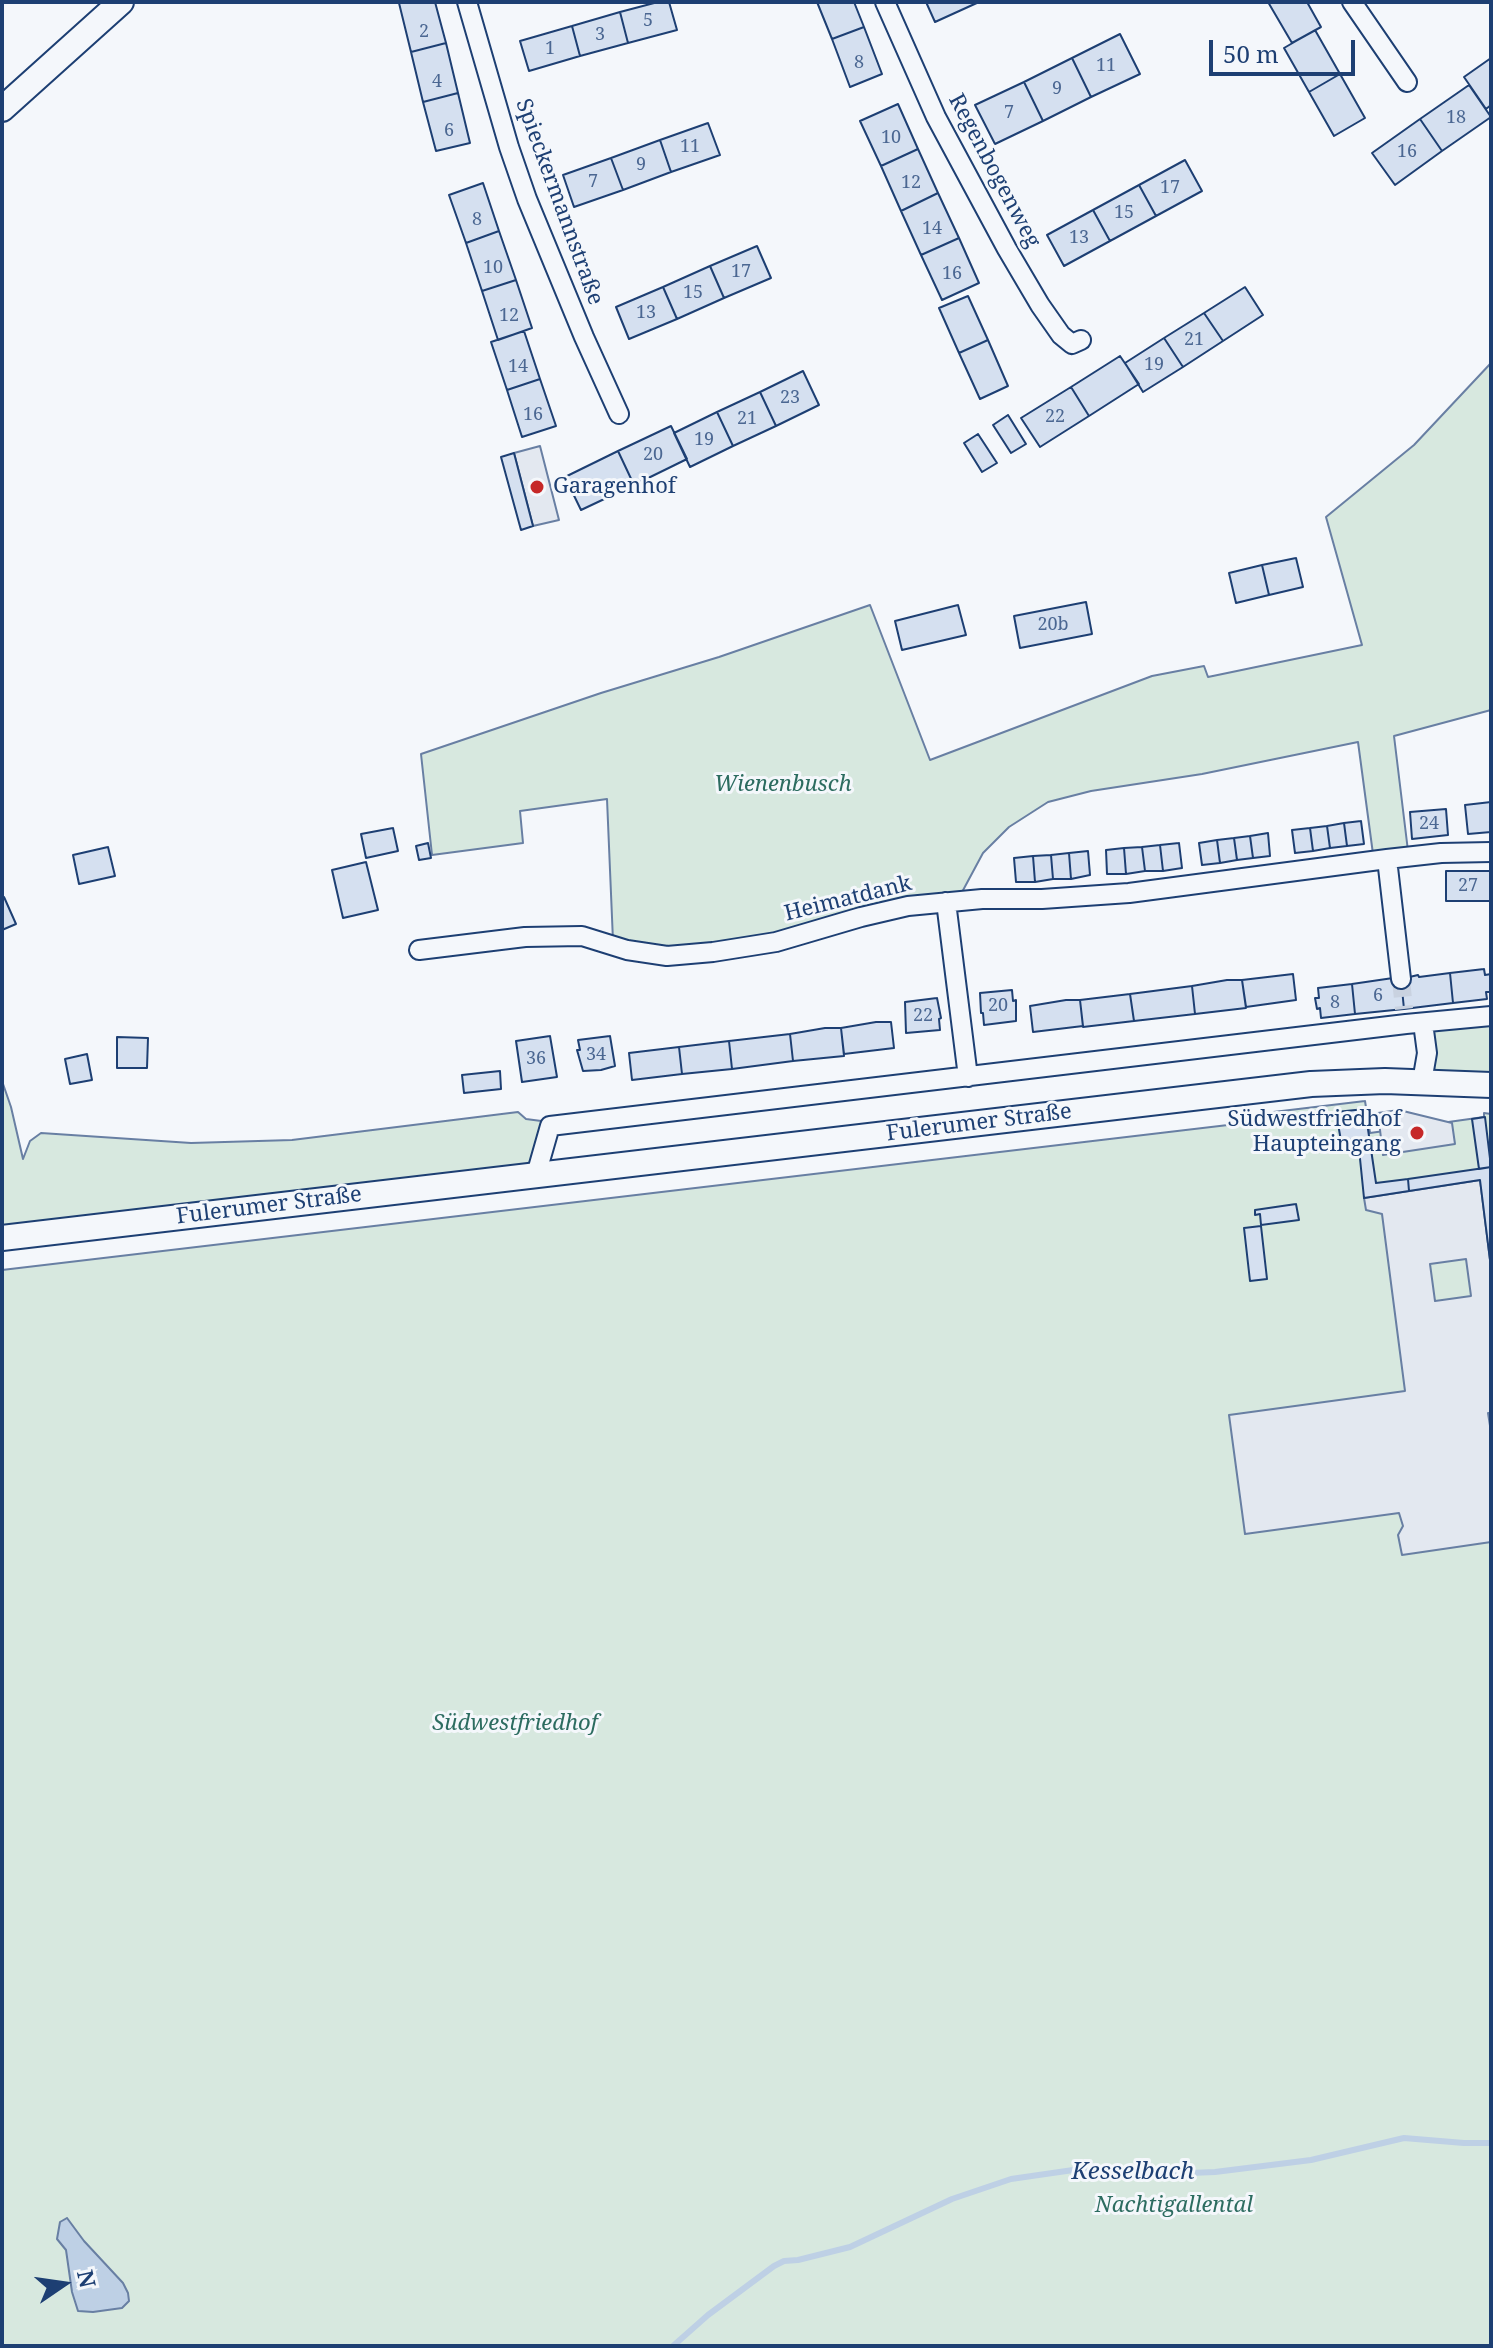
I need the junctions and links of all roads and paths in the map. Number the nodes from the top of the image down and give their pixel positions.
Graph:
1 (121, 2) edge
2 (467, 2) edge
3 (885, 2) edge
4 (1352, 2) edge
5 (1407, 82) dead end
6 (2, 109) edge
7 (1081, 340) dead end
8 (619, 414) dead end
9 (1491, 852) edge
10 (1387, 859) junction
11 (946, 902) junction
12 (419, 950) dead end
13 (1401, 979) tunnel mouth
14 (1491, 1016) edge
15 (1411, 1019) junction
16 (968, 1077) junction
17 (1422, 1082) junction
18 (1491, 1085) edge
19 (536, 1175) junction
20 (2, 1238) edge

1 - 6 main road
2 - 8 street, Spieckermannstraße
3 - 7 street, Regenbogenweg
4 - 5 street
9 - 10 street, Heimatdank
10 - 11 street, Heimatdank
10 - 13 street
11 - 12 street, Heimatdank
11 - 16 street
14 - 15 street
15 - 16 street
15 - 17 street
16 - 19 street
17 - 18 main road, Fulerumer Straße
17 - 19 main road, Fulerumer Straße
19 - 20 main road, Fulerumer Straße

